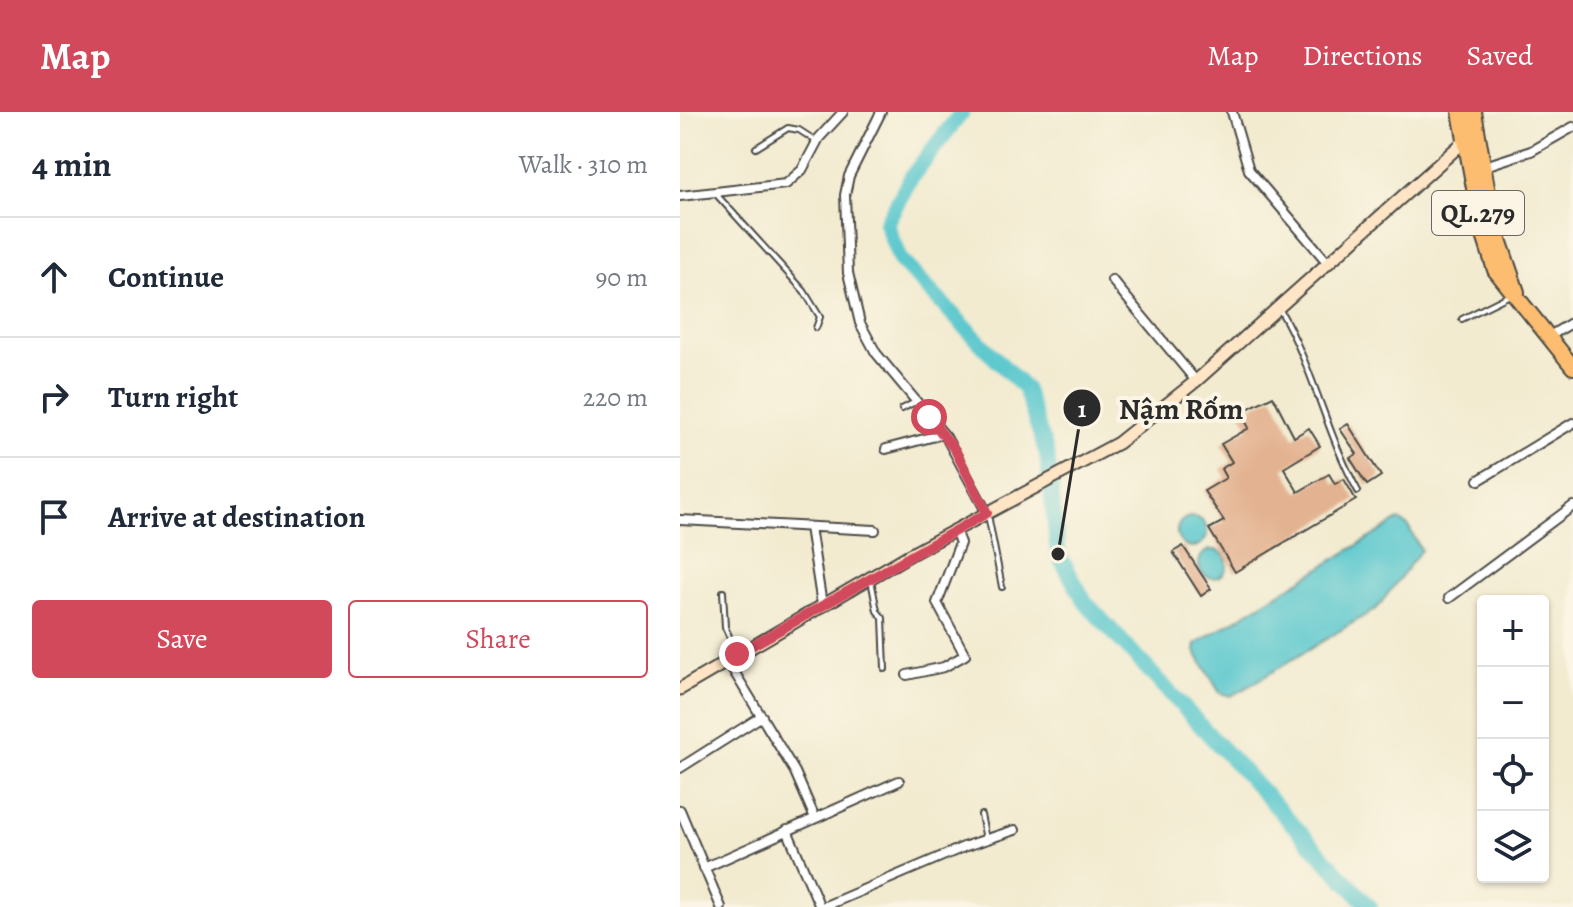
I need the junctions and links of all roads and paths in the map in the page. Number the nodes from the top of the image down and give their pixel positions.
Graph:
1 (843, 112) edge
2 (881, 112) edge
3 (1232, 112) edge
4 (1460, 112) edge
5 (1474, 112) edge
6 (1573, 127) edge
7 (1478, 130) junction
8 (1465, 140) junction
9 (816, 142) junction
10 (756, 148) dead end
11 (1485, 166) junction
12 (713, 192) junction
13 (680, 196) edge
14 (1328, 263) junction
15 (1112, 280) dead end
16 (1517, 296) junction
17 (1278, 307) junction
18 (1462, 319) dead end
19 (1573, 322) edge
20 (816, 328) dead end
21 (1547, 338) junction
22 (1573, 367) edge
23 (1196, 381) junction
24 (915, 402) junction
25 (902, 409) dead end
26 (1573, 423) edge
27 (943, 434) junction
28 (886, 449) dead end
29 (1479, 480) dead end
30 (1358, 491) dead end
31 (1573, 506) edge
32 (991, 511) junction
33 (680, 520) edge
34 (810, 527) junction
35 (875, 530) dead end
36 (955, 530) junction
37 (870, 578) junction
38 (1002, 587) dead end
39 (723, 592) dead end
40 (1449, 598) dead end
41 (822, 605) junction
42 (732, 657) junction
43 (885, 669) dead end
44 (907, 675) dead end
45 (680, 689) edge
46 (762, 716) junction
47 (680, 768) edge
48 (899, 781) dead end
49 (680, 810) edge
50 (981, 815) dead end
51 (815, 818) junction
52 (787, 830) junction
53 (1015, 830) dead end
54 (986, 839) junction
55 (704, 868) junction
56 (721, 907) edge
57 (822, 907) edge

1 - 9 street
2 - 24 street
3 - 14 street
4 - 8 highway, QL.279
5 - 7 highway, QL.279
6 - 11 street
7 - 8 street
7 - 11 highway, QL.279
8 - 14 street
8 - 16 highway, QL.279
9 - 10 lane
9 - 12 street
11 - 16 highway, QL.279
12 - 13 street
12 - 20 lane
14 - 17 street
15 - 23 street
16 - 18 lane
16 - 21 highway, QL.279
17 - 23 street
17 - 30 lane
19 - 21 street
21 - 22 highway, QL.279
23 - 32 street
24 - 25 lane
24 - 27 street
26 - 29 street
27 - 28 street
27 - 32 street
31 - 40 street
32 - 36 street
32 - 38 lane
33 - 34 street
34 - 35 street
34 - 41 street
36 - 37 street
36 - 44 street
37 - 41 street
37 - 43 lane
39 - 42 lane
41 - 42 street
42 - 45 street
42 - 46 street
46 - 47 street
46 - 51 street
48 - 51 street
49 - 55 street
50 - 54 lane
51 - 52 street
52 - 55 street
52 - 57 street
53 - 54 street
54 - 57 street
55 - 56 street

